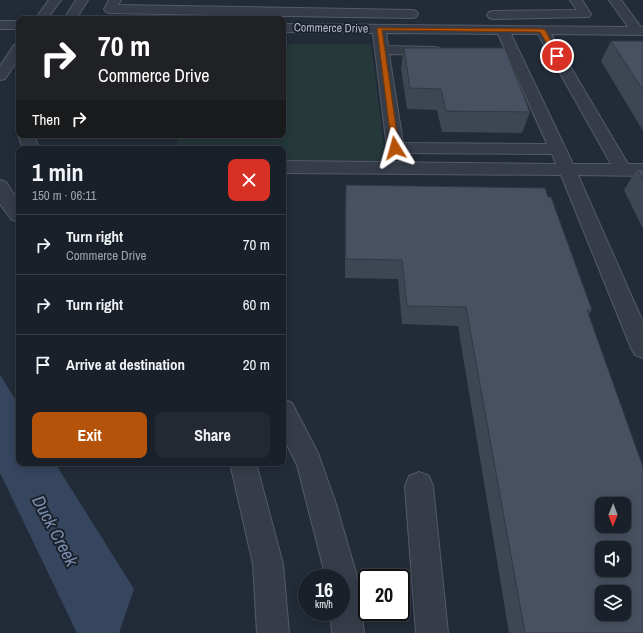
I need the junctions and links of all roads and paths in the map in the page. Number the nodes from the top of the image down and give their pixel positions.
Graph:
1 (55, 0) edge
2 (82, 0) edge
3 (115, 0) edge
4 (576, 0) edge
5 (614, 0) edge
6 (425, 14) dead end
7 (222, 15) edge
8 (43, 16) edge
9 (72, 16) edge
10 (0, 25) edge
11 (16, 26) edge
12 (286, 28) edge
13 (379, 29) junction
14 (484, 30) junction
15 (503, 30) junction
16 (542, 30) junction
17 (640, 31) edge
18 (382, 50) junction
19 (444, 51) edge
20 (16, 52) edge
21 (498, 52) edge
22 (513, 53) junction
23 (0, 76) edge
24 (558, 149) junction
25 (286, 167) edge
26 (567, 169) junction
27 (622, 169) junction
28 (643, 170) edge
29 (0, 186) edge
30 (16, 211) edge
31 (643, 348) edge
32 (286, 416) edge
33 (244, 466) edge
34 (419, 486) dead end
35 (273, 633) edge
36 (348, 633) edge
37 (432, 633) edge

1 - 8 street
2 - 9 street
3 - 7 street
4 - 14 street
5 - 17 street
6 - 7 street
10 - 11 street
12 - 13 street, Commerce Drive
13 - 14 street, Commerce Drive
13 - 18 street
14 - 15 street, Commerce Drive
15 - 16 street, Commerce Drive
15 - 22 street
16 - 17 street, Commerce Drive
16 - 27 street
18 - 19 street
18 - 24 street
20 - 23 street
21 - 22 street
22 - 24 street
24 - 26 street
25 - 26 street
26 - 27 street
26 - 31 street
27 - 28 street
29 - 30 street
32 - 36 street
33 - 35 street
34 - 37 street

